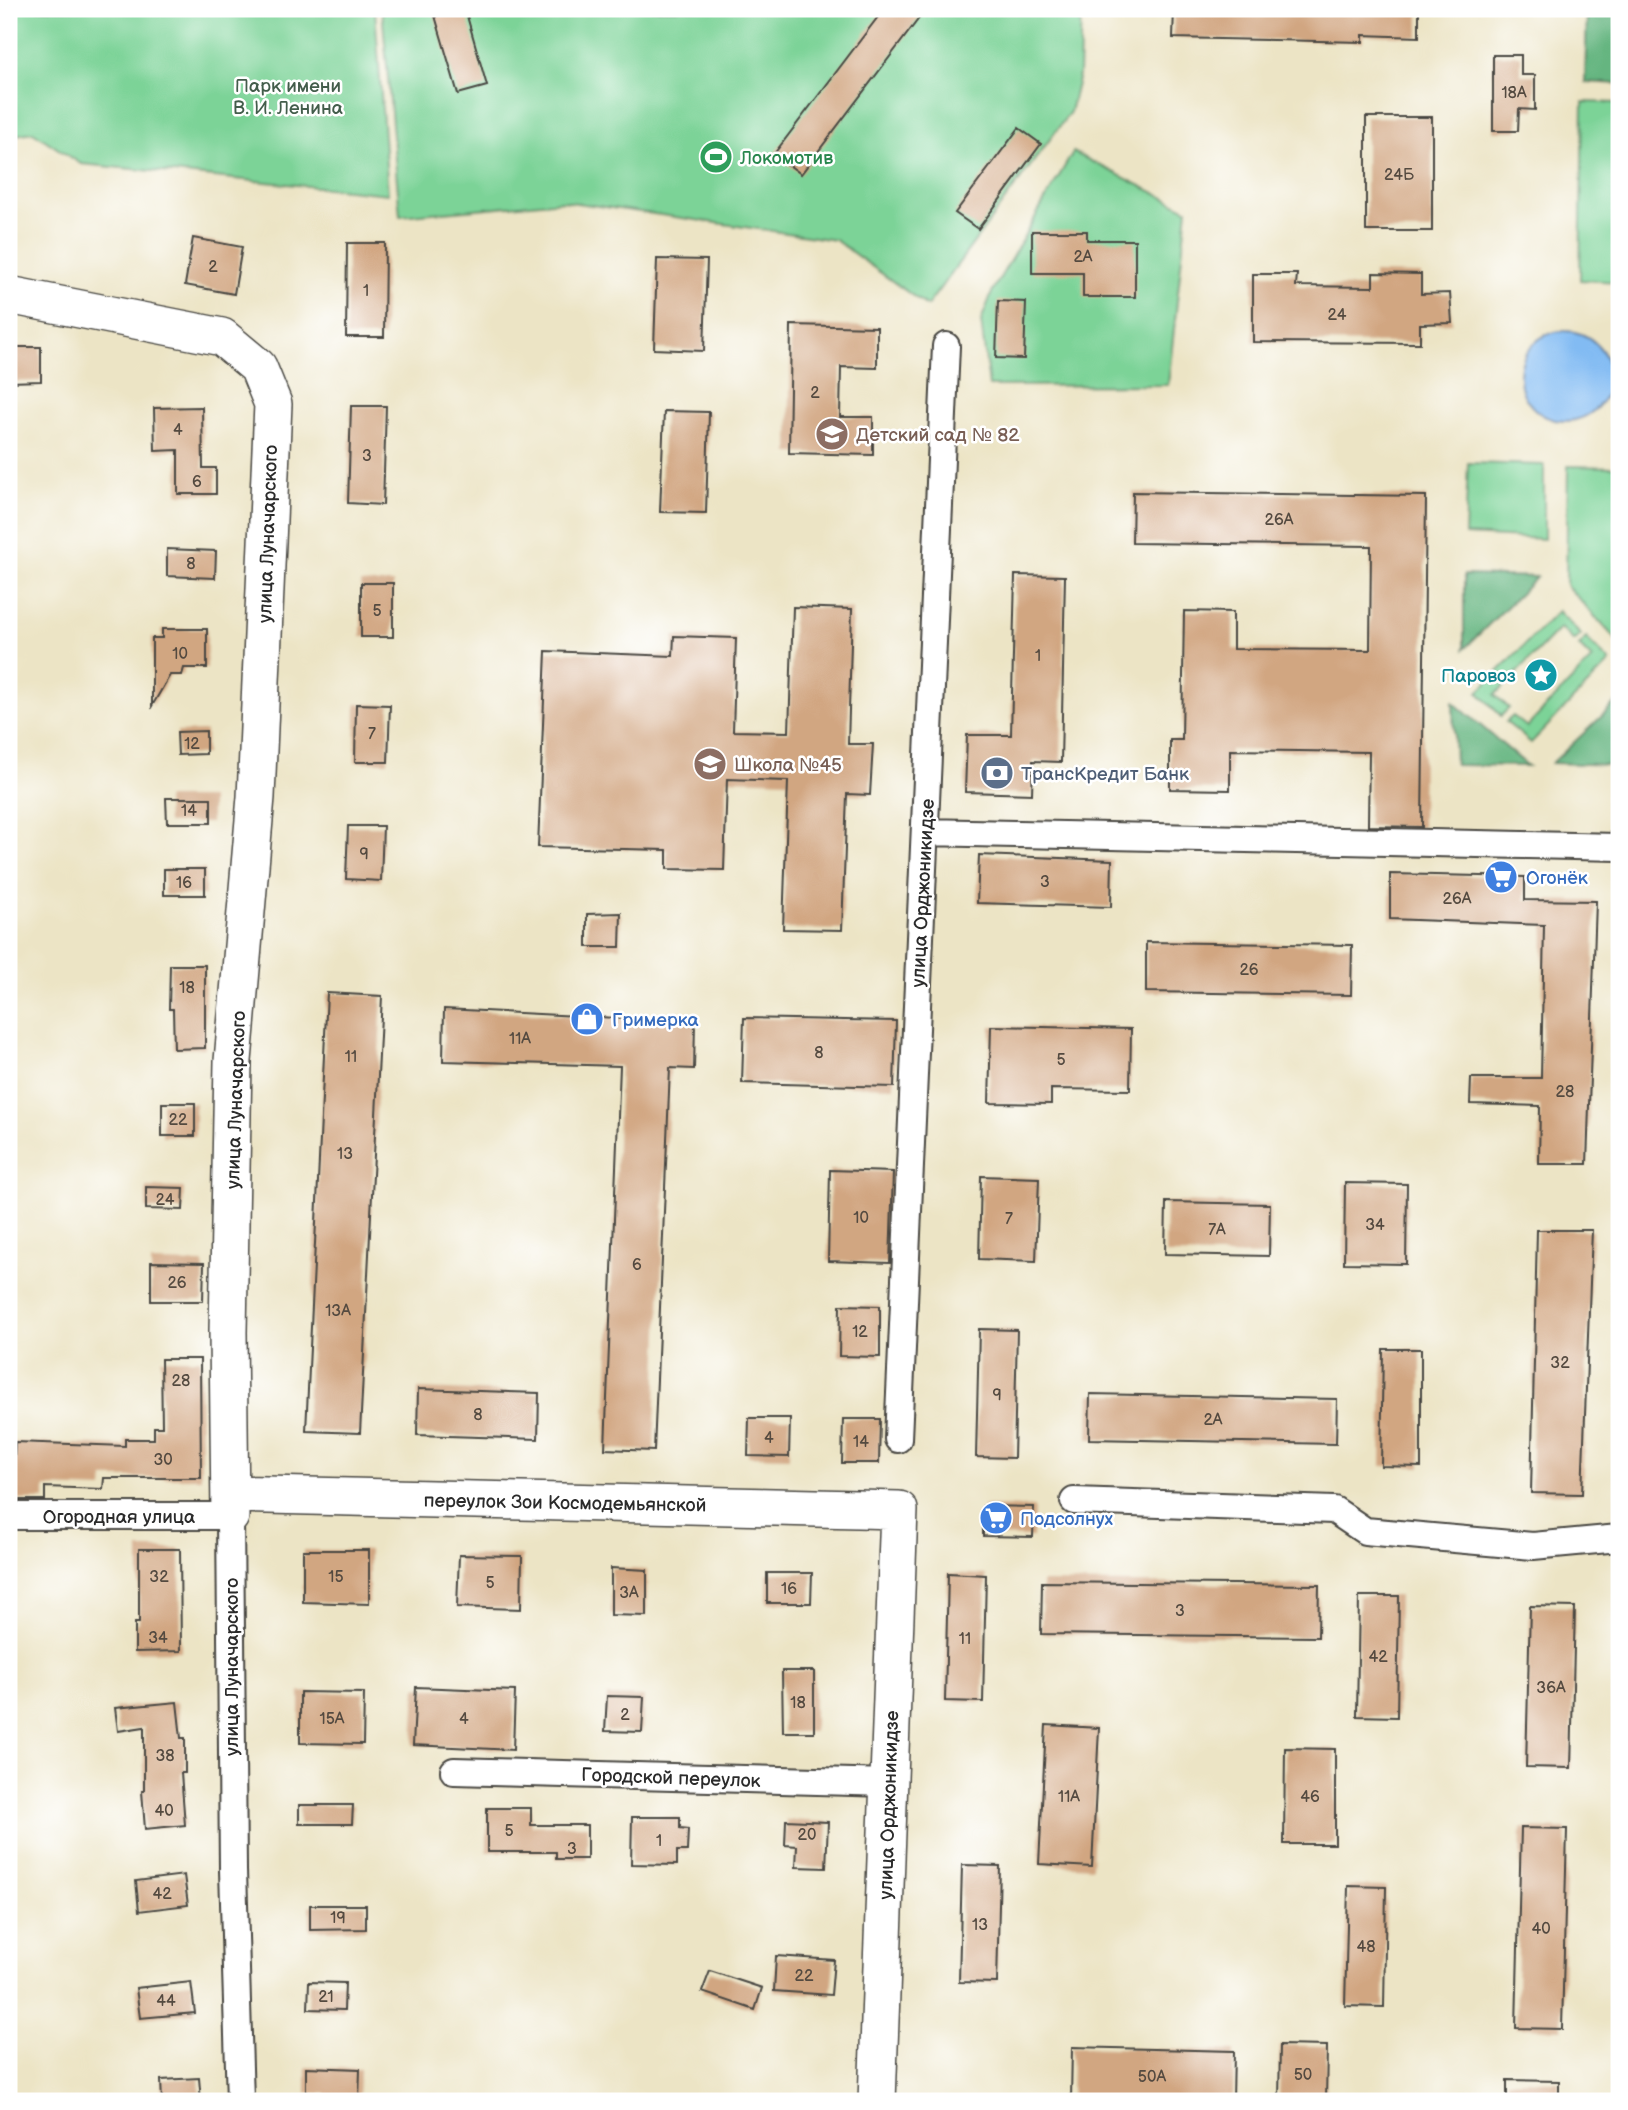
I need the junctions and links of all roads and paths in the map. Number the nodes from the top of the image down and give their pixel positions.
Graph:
1 (9, 295) edge
2 (946, 346) dead end
3 (925, 832) junction
4 (1619, 847) edge
5 (898, 1439) dead end
6 (1074, 1501) dead end
7 (230, 1505) junction
8 (899, 1510) joint
9 (9, 1516) edge
10 (1619, 1538) edge
11 (454, 1771) dead end
12 (889, 1783) junction
13 (240, 2101) edge
14 (877, 2101) edge

1 - 7 street, улица Луначарского
2 - 3 street, улица Орджоникидзе
3 - 4 street
3 - 5 street, улица Орджоникидзе
6 - 10 street
7 - 8 street, переулок Зои Космодемьянской
7 - 9 street, Огородная улица
7 - 13 street, улица Луначарского
8 - 12 street, улица Орджоникидзе
11 - 12 street, Городской переулок
12 - 14 street, улица Орджоникидзе

